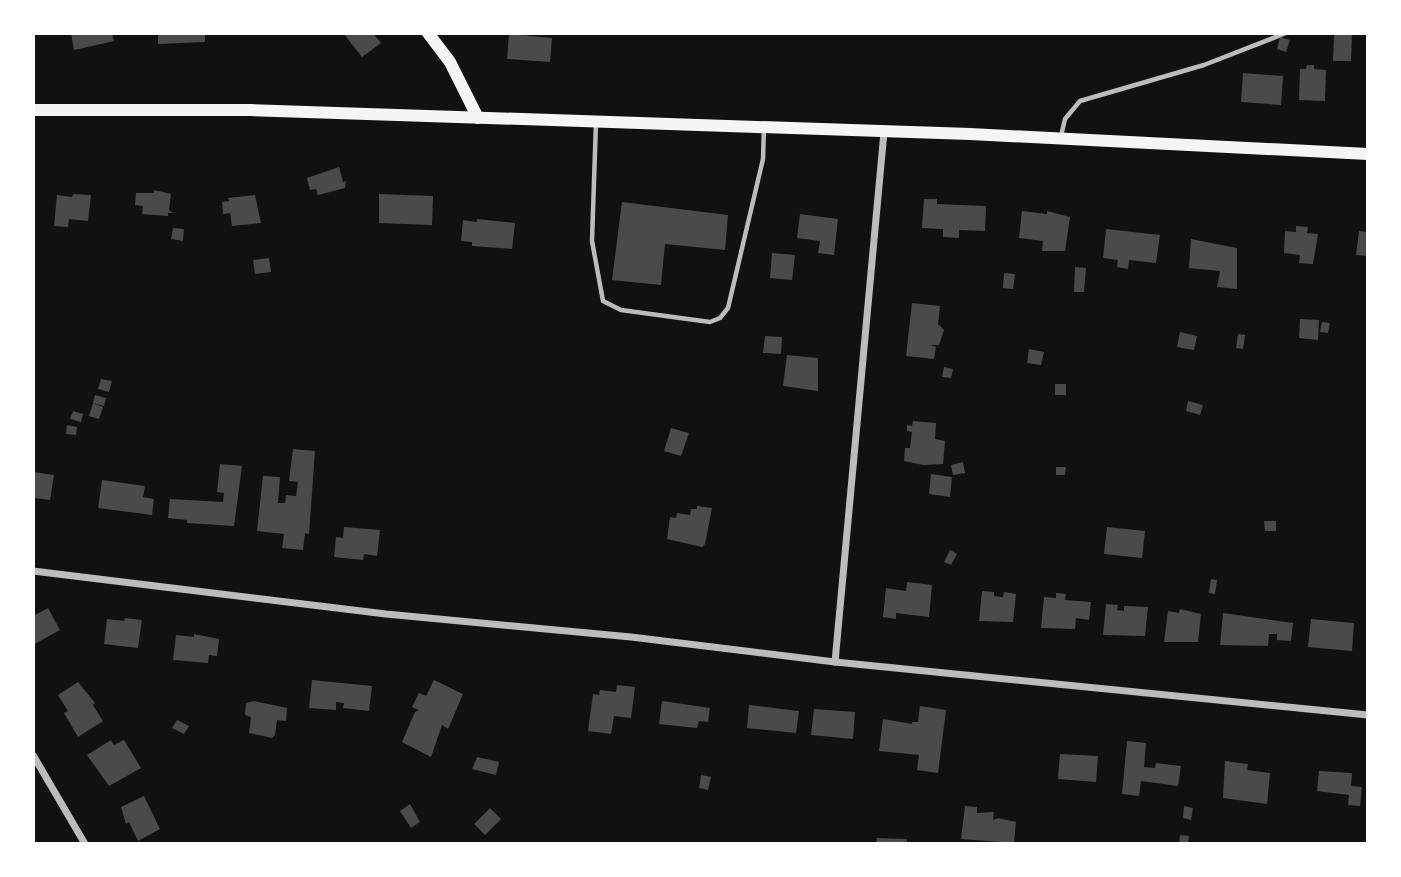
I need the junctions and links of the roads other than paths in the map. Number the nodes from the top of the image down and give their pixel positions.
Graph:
1 (428, 33) edge
2 (1286, 33) edge
3 (33, 110) edge
4 (478, 118) junction
5 (596, 121) junction
6 (764, 127) junction
7 (884, 132) junction
8 (1061, 138) junction
9 (1368, 154) edge
10 (33, 571) edge
11 (835, 662) junction
12 (1368, 715) edge
13 (33, 755) edge
14 (77, 832) junction
15 (75, 844) edge
16 (85, 844) edge

1 - 4 main road
2 - 8 lane
3 - 4 main road
4 - 5 main road
5 - 6 main road
5 - 6 lane
6 - 7 main road
7 - 8 main road
7 - 11 street
8 - 9 main road
10 - 11 street
11 - 12 street
13 - 14 street
14 - 15 street
14 - 16 street

